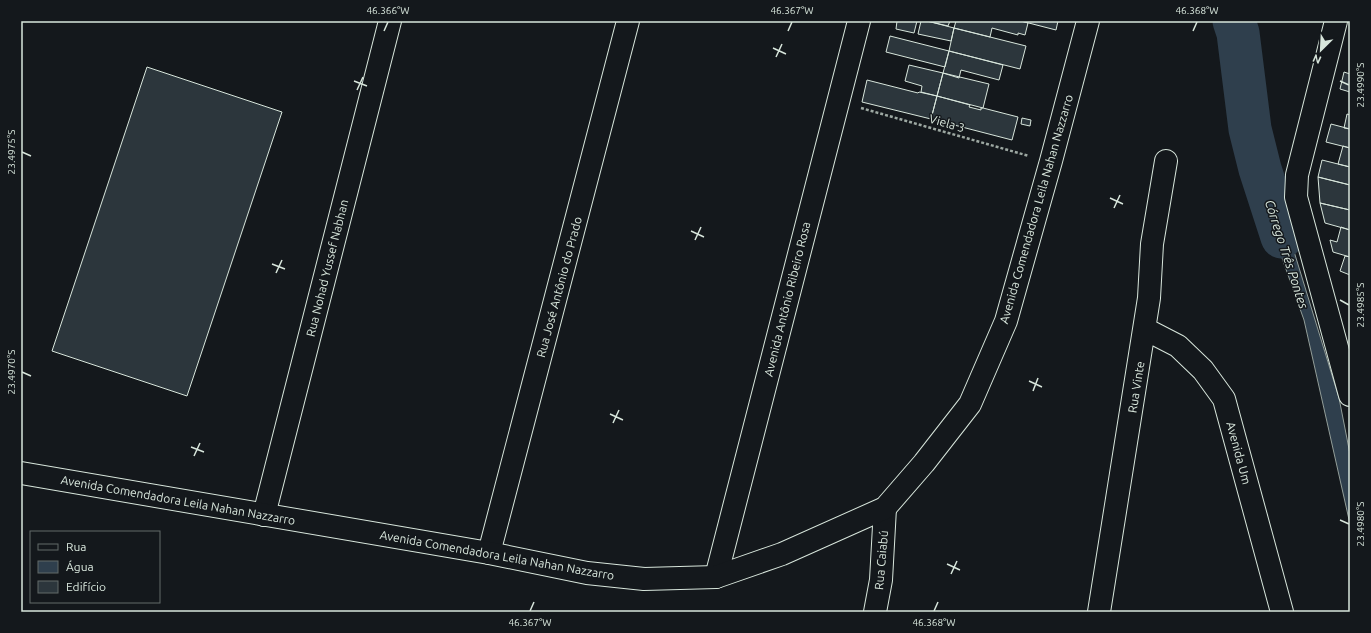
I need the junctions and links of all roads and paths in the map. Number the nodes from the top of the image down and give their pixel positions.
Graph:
1 (390, 21) edge
2 (628, 21) edge
3 (859, 21) edge
4 (1088, 21) edge
5 (1336, 21) edge
6 (839, 99) junction
7 (1051, 161) junction
8 (1166, 161) dead end
9 (1145, 329) junction
10 (1350, 395) edge
11 (21, 473) edge
12 (885, 508) junction
13 (264, 515) junction
14 (489, 553) junction
15 (716, 577) junction
16 (875, 612) edge
17 (1099, 612) edge
18 (1282, 612) edge

1 - 13 street, Rua Nohad Yussef Nabhan
2 - 14 street, Rua José Antônio do Prado
3 - 6 street, Avenida Antônio Ribeiro Rosa
4 - 7 street, Avenida Comendadora Leila Nahan Nazzarro
5 - 10 street
6 - 7 path, Viela 3
6 - 15 street, Avenida Antônio Ribeiro Rosa
7 - 12 street, Avenida Comendadora Leila Nahan Nazzarro
8 - 9 street, Rua Vinte
9 - 17 street, Rua Vinte
9 - 18 street, Avenida Um
11 - 13 street, Avenida Comendadora Leila Nahan Nazzarro
12 - 15 street, Avenida Comendadora Leila Nahan Nazzarro
12 - 16 street, Rua Caiabú
13 - 14 street, Avenida Comendadora Leila Nahan Nazzarro
14 - 15 street, Avenida Comendadora Leila Nahan Nazzarro

